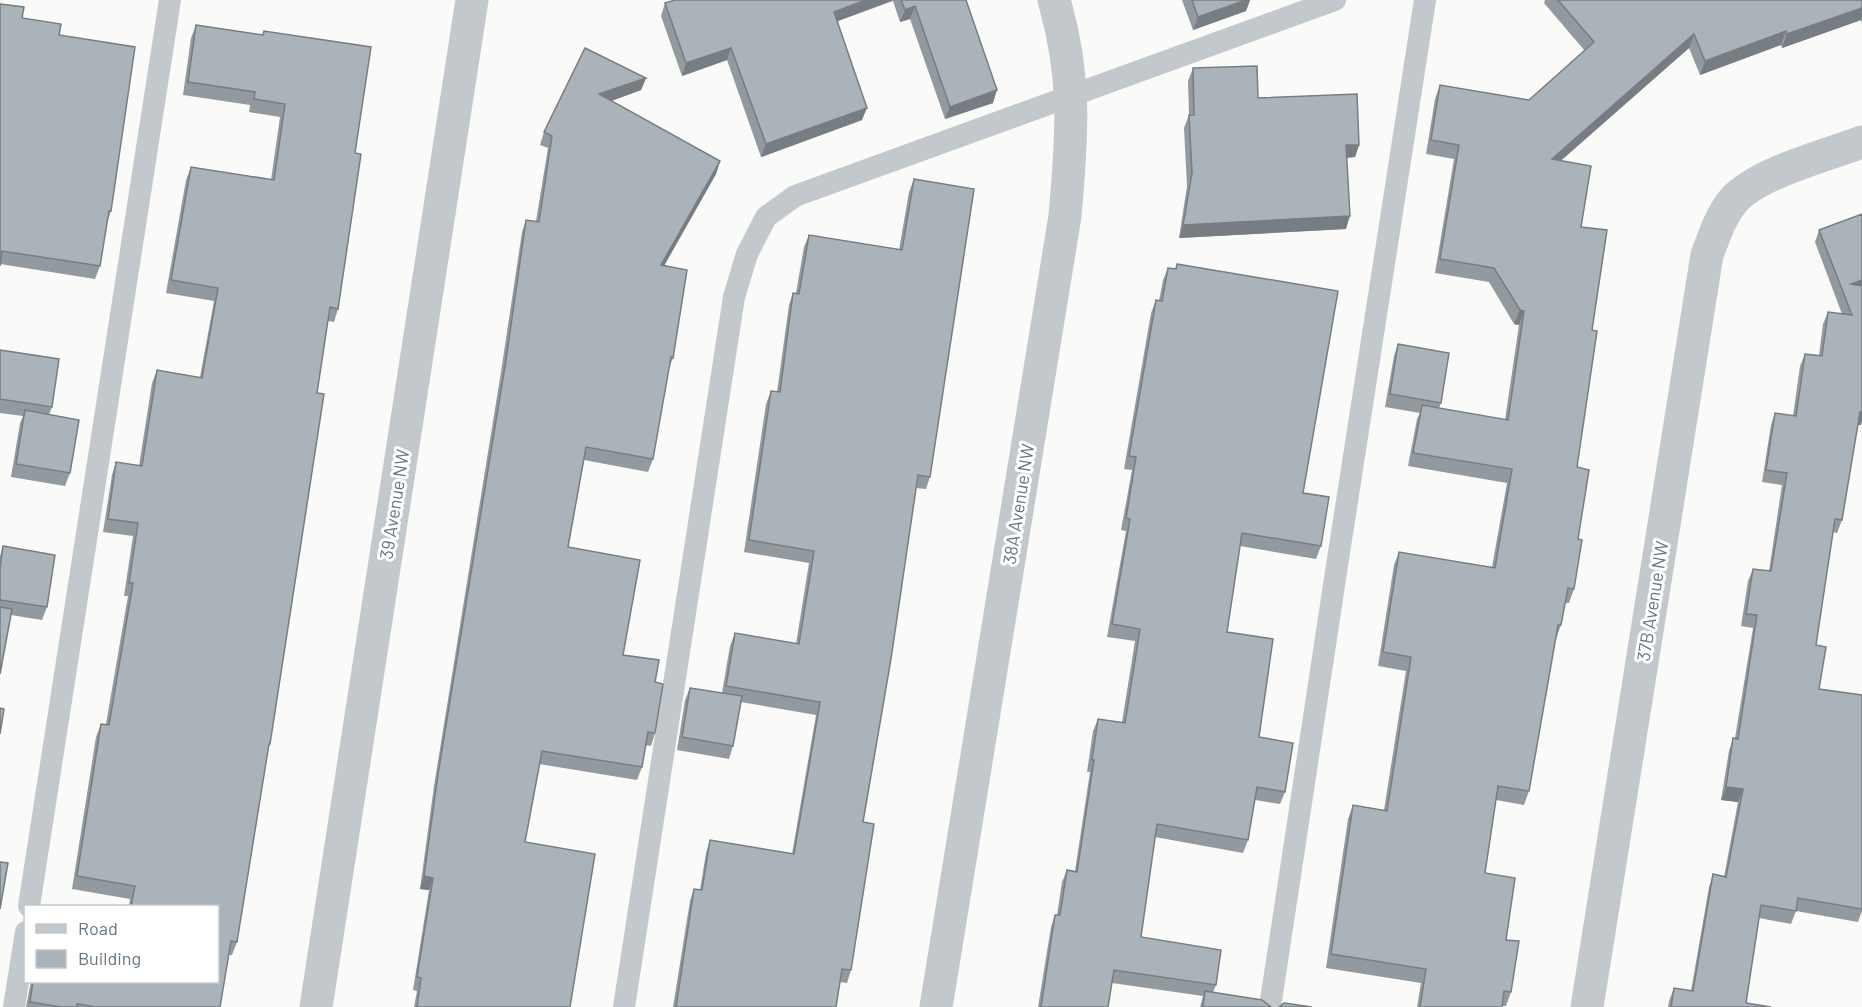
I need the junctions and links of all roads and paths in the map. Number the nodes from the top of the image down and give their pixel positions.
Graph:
1 (170, 0) edge
2 (472, 0) edge
3 (1054, 0) edge
4 (1335, 0) edge
5 (1425, 0) edge
6 (1072, 96) junction
7 (1862, 142) edge
8 (29, 905) edge
9 (24, 944) edge
10 (14, 1007) edge
11 (316, 1007) edge
12 (624, 1007) edge
13 (936, 1007) edge
14 (1270, 1007) edge
15 (1587, 1007) edge

1 - 8 lane
2 - 11 street, 39 Avenue NW
3 - 6 street, 38A Avenue NW
4 - 6 lane
5 - 14 lane
6 - 12 lane
6 - 13 street, 38A Avenue NW
7 - 15 street, 37B Avenue NW
9 - 10 lane

